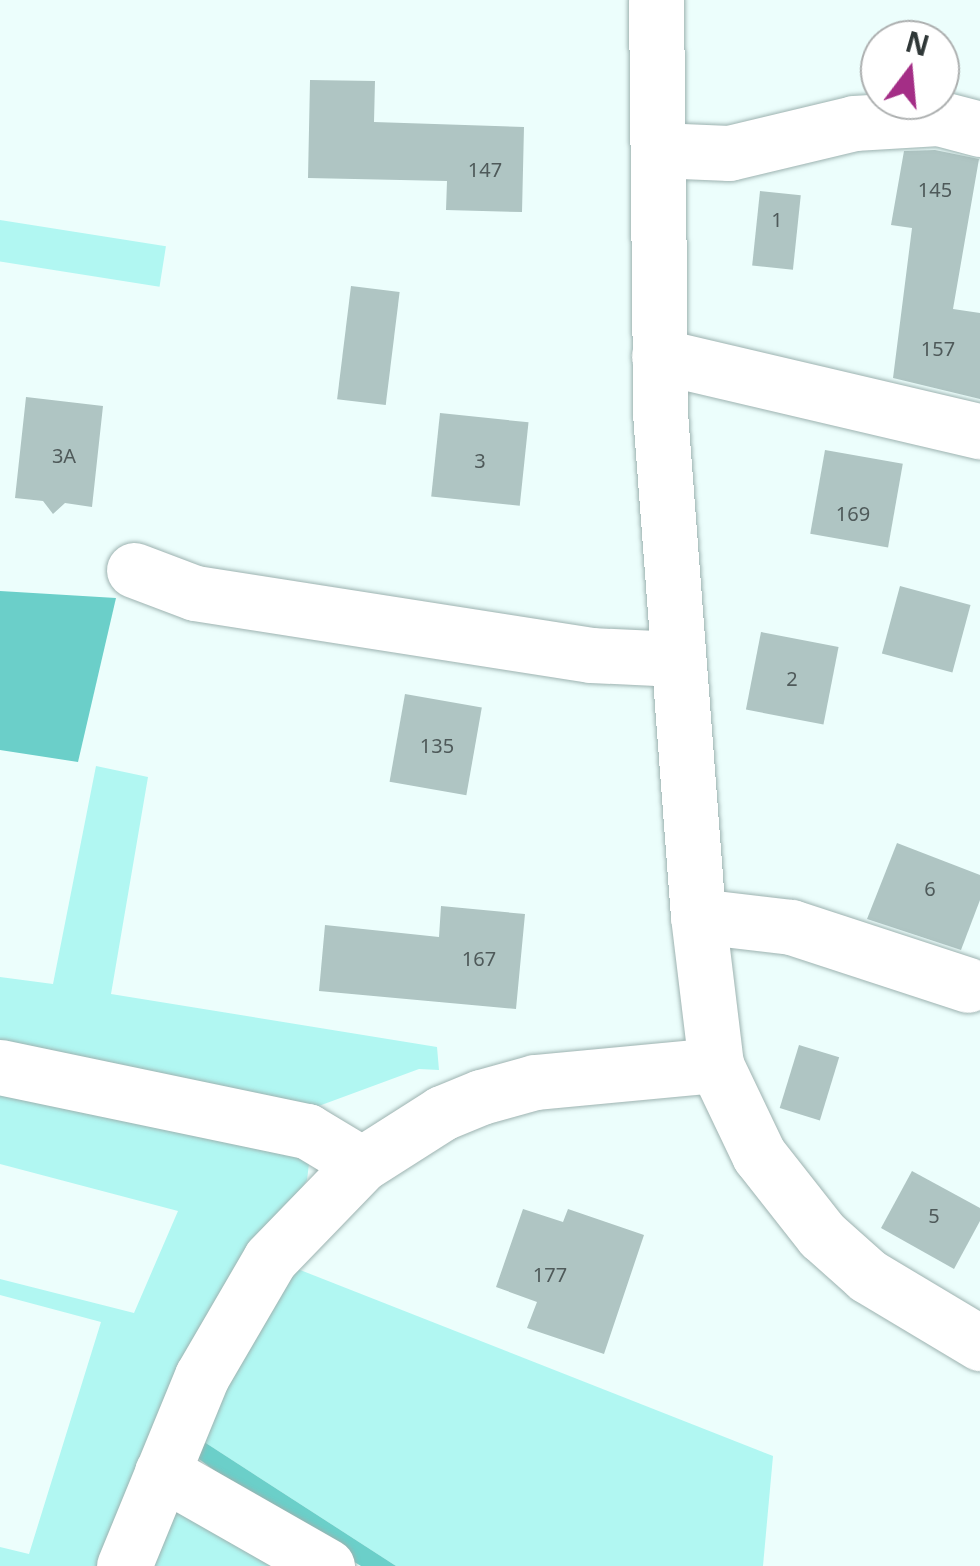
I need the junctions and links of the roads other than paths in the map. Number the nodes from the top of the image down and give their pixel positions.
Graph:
1 (656, 0) edge
2 (980, 129) edge
3 (658, 150) junction
4 (659, 356) junction
5 (980, 430) edge
6 (134, 570) dead end
7 (677, 660) junction
8 (698, 916) junction
9 (968, 985) dead end
10 (716, 1065) junction
11 (0, 1067) edge
12 (362, 1164) junction
13 (980, 1343) edge
14 (162, 1472) junction
15 (124, 1566) edge
16 (327, 1566) edge

1 - 3 street
2 - 3 street
3 - 4 street
4 - 5 street
4 - 7 street
6 - 7 street
7 - 8 street
8 - 9 street
8 - 10 street
10 - 12 street
10 - 13 street
11 - 12 street
12 - 14 street
14 - 15 street
14 - 16 street

